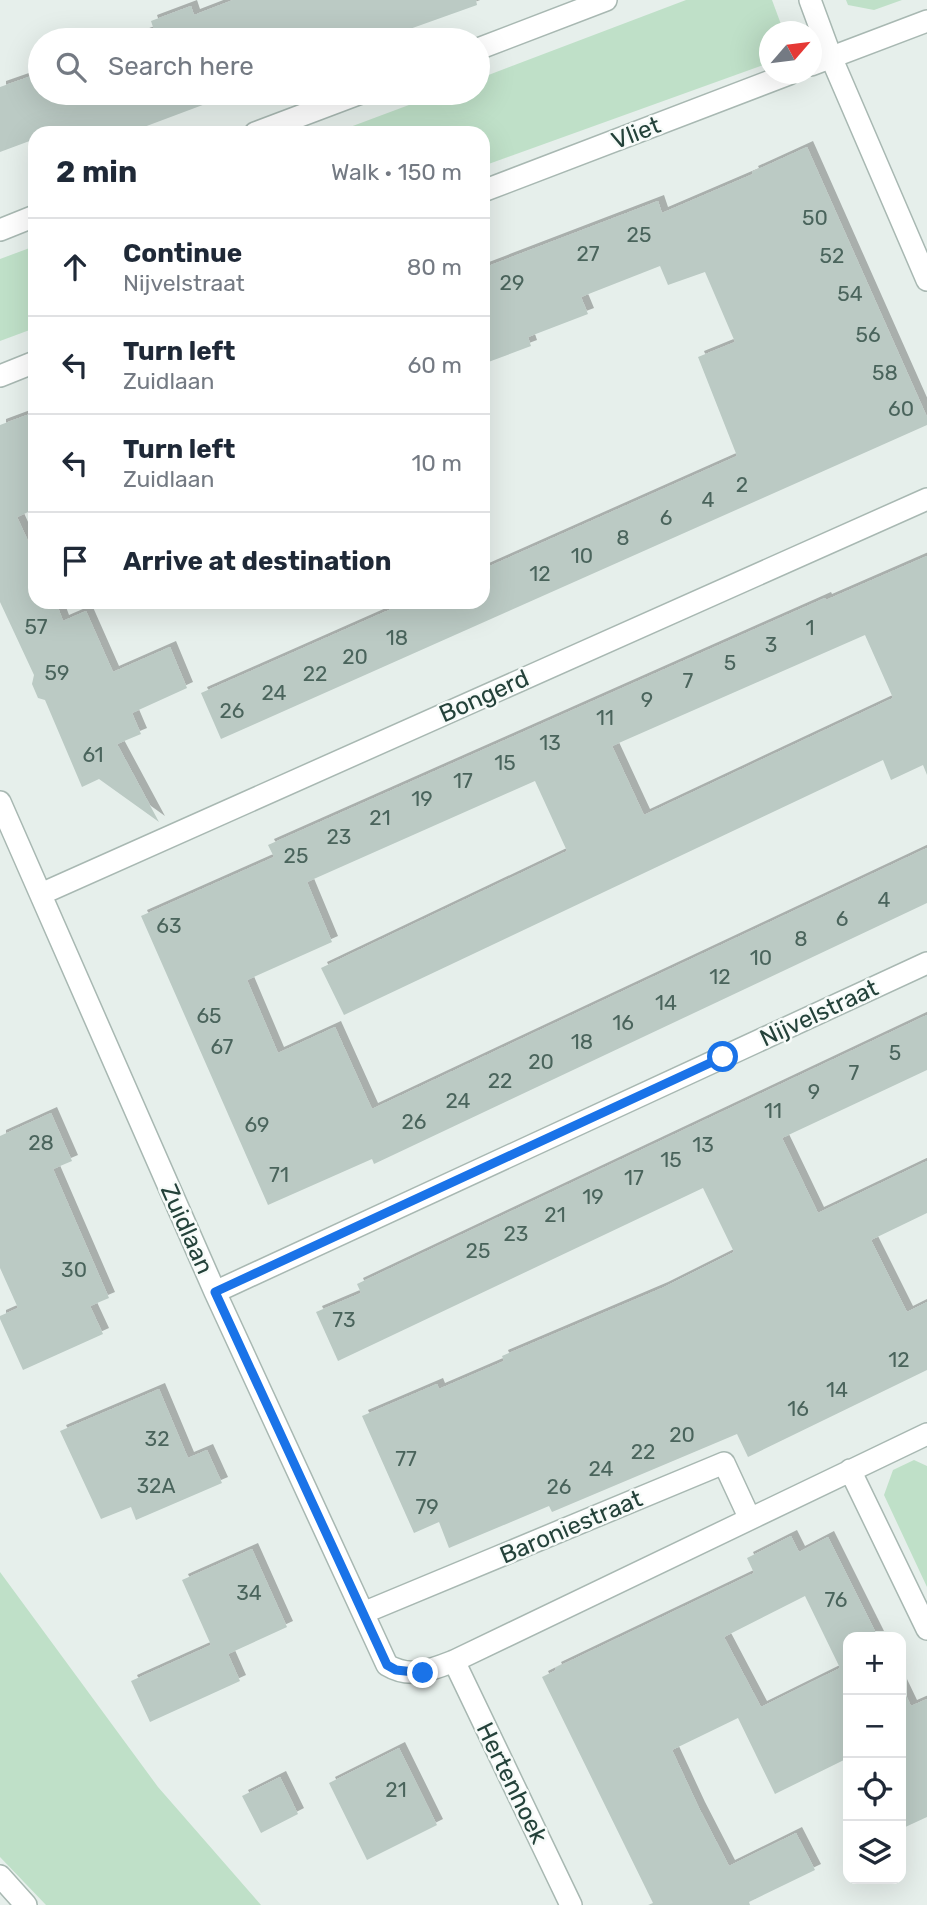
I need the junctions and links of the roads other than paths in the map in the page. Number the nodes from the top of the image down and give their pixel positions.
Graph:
1 (606, 0) edge
2 (810, 0) edge
3 (814, 21) edge
4 (927, 21) edge
5 (490, 44) edge
6 (822, 61) edge
7 (822, 63) edge
8 (763, 84) edge
9 (329, 105) edge
10 (274, 126) edge
11 (490, 188) edge
12 (28, 219) edge
13 (0, 230) edge
14 (927, 280) edge
15 (28, 365) edge
16 (0, 376) edge
17 (927, 499) edge
18 (0, 802) edge
19 (41, 894) junction
20 (927, 963) edge
21 (215, 1292) junction
22 (927, 1434) edge
23 (849, 1470) junction
24 (749, 1517) junction
25 (363, 1613) junction
26 (927, 1629) edge
27 (454, 1661) junction
28 (0, 1876) edge
29 (26, 1905) edge
30 (570, 1905) edge

1 - 5 street
2 - 3 street
4 - 6 street
7 - 14 street
8 - 11 street, Vliet
9 - 10 street
12 - 13 street
15 - 16 street
17 - 19 street, Bongerd
18 - 19 street, Zuidlaan
19 - 21 street, Zuidlaan
20 - 21 street, Nijvelstraat
21 - 25 street, Zuidlaan
22 - 23 street
23 - 24 street
23 - 26 street
24 - 25 street, Baroniestraat
24 - 27 street
25 - 27 street, Zuidlaan
27 - 30 street, Hertenhoek
28 - 29 street

